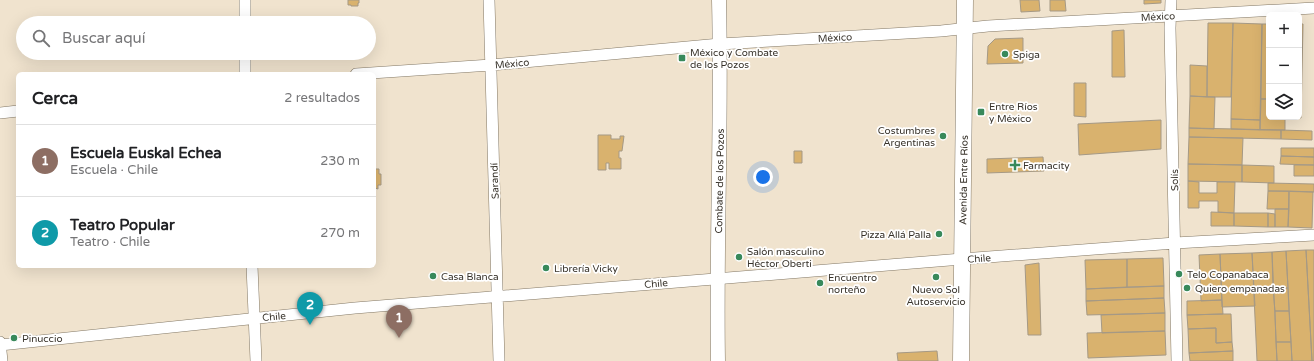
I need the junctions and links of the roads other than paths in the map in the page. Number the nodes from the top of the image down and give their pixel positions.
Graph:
1 (245, 0) edge
2 (489, 0) edge
3 (719, 0) edge
4 (965, 0) edge
5 (1171, 0) edge
6 (1314, 8) edge
7 (245, 16) edge
8 (1171, 16) junction
9 (965, 29) junction
10 (720, 44) junction
11 (245, 60) edge
12 (491, 65) junction
13 (245, 72) edge
14 (376, 73) edge
15 (16, 111) edge
16 (0, 114) edge
17 (1314, 235) edge
18 (1176, 243) junction
19 (962, 259) junction
20 (252, 268) edge
21 (717, 278) junction
22 (497, 296) junction
23 (254, 318) junction
24 (0, 344) edge
25 (2, 361) edge
26 (256, 361) edge
27 (499, 361) edge
28 (718, 361) edge
29 (961, 361) edge
30 (1177, 361) edge

1 - 7 street
2 - 12 street, Sarandí
3 - 10 street, Combate de los Pozos
4 - 9 main road, Avenida Entre Ríos
5 - 8 street, Solís
6 - 8 street, México
8 - 9 street, México
8 - 18 street, Solís
9 - 10 street, México
9 - 19 main road, Avenida Entre Ríos
10 - 12 street, México
10 - 21 street, Combate de los Pozos
11 - 13 street
12 - 14 street, México
12 - 22 street, Sarandí
15 - 16 street
17 - 18 street, Chile
18 - 19 street, Chile
18 - 30 street, Solís
19 - 21 street, Chile
19 - 29 main road, Avenida Entre Ríos
20 - 23 street
21 - 22 street, Chile
21 - 28 street, Combate de los Pozos
22 - 23 street, Chile
22 - 27 street, Sarandí
23 - 24 street, Chile
23 - 26 street
24 - 25 street

